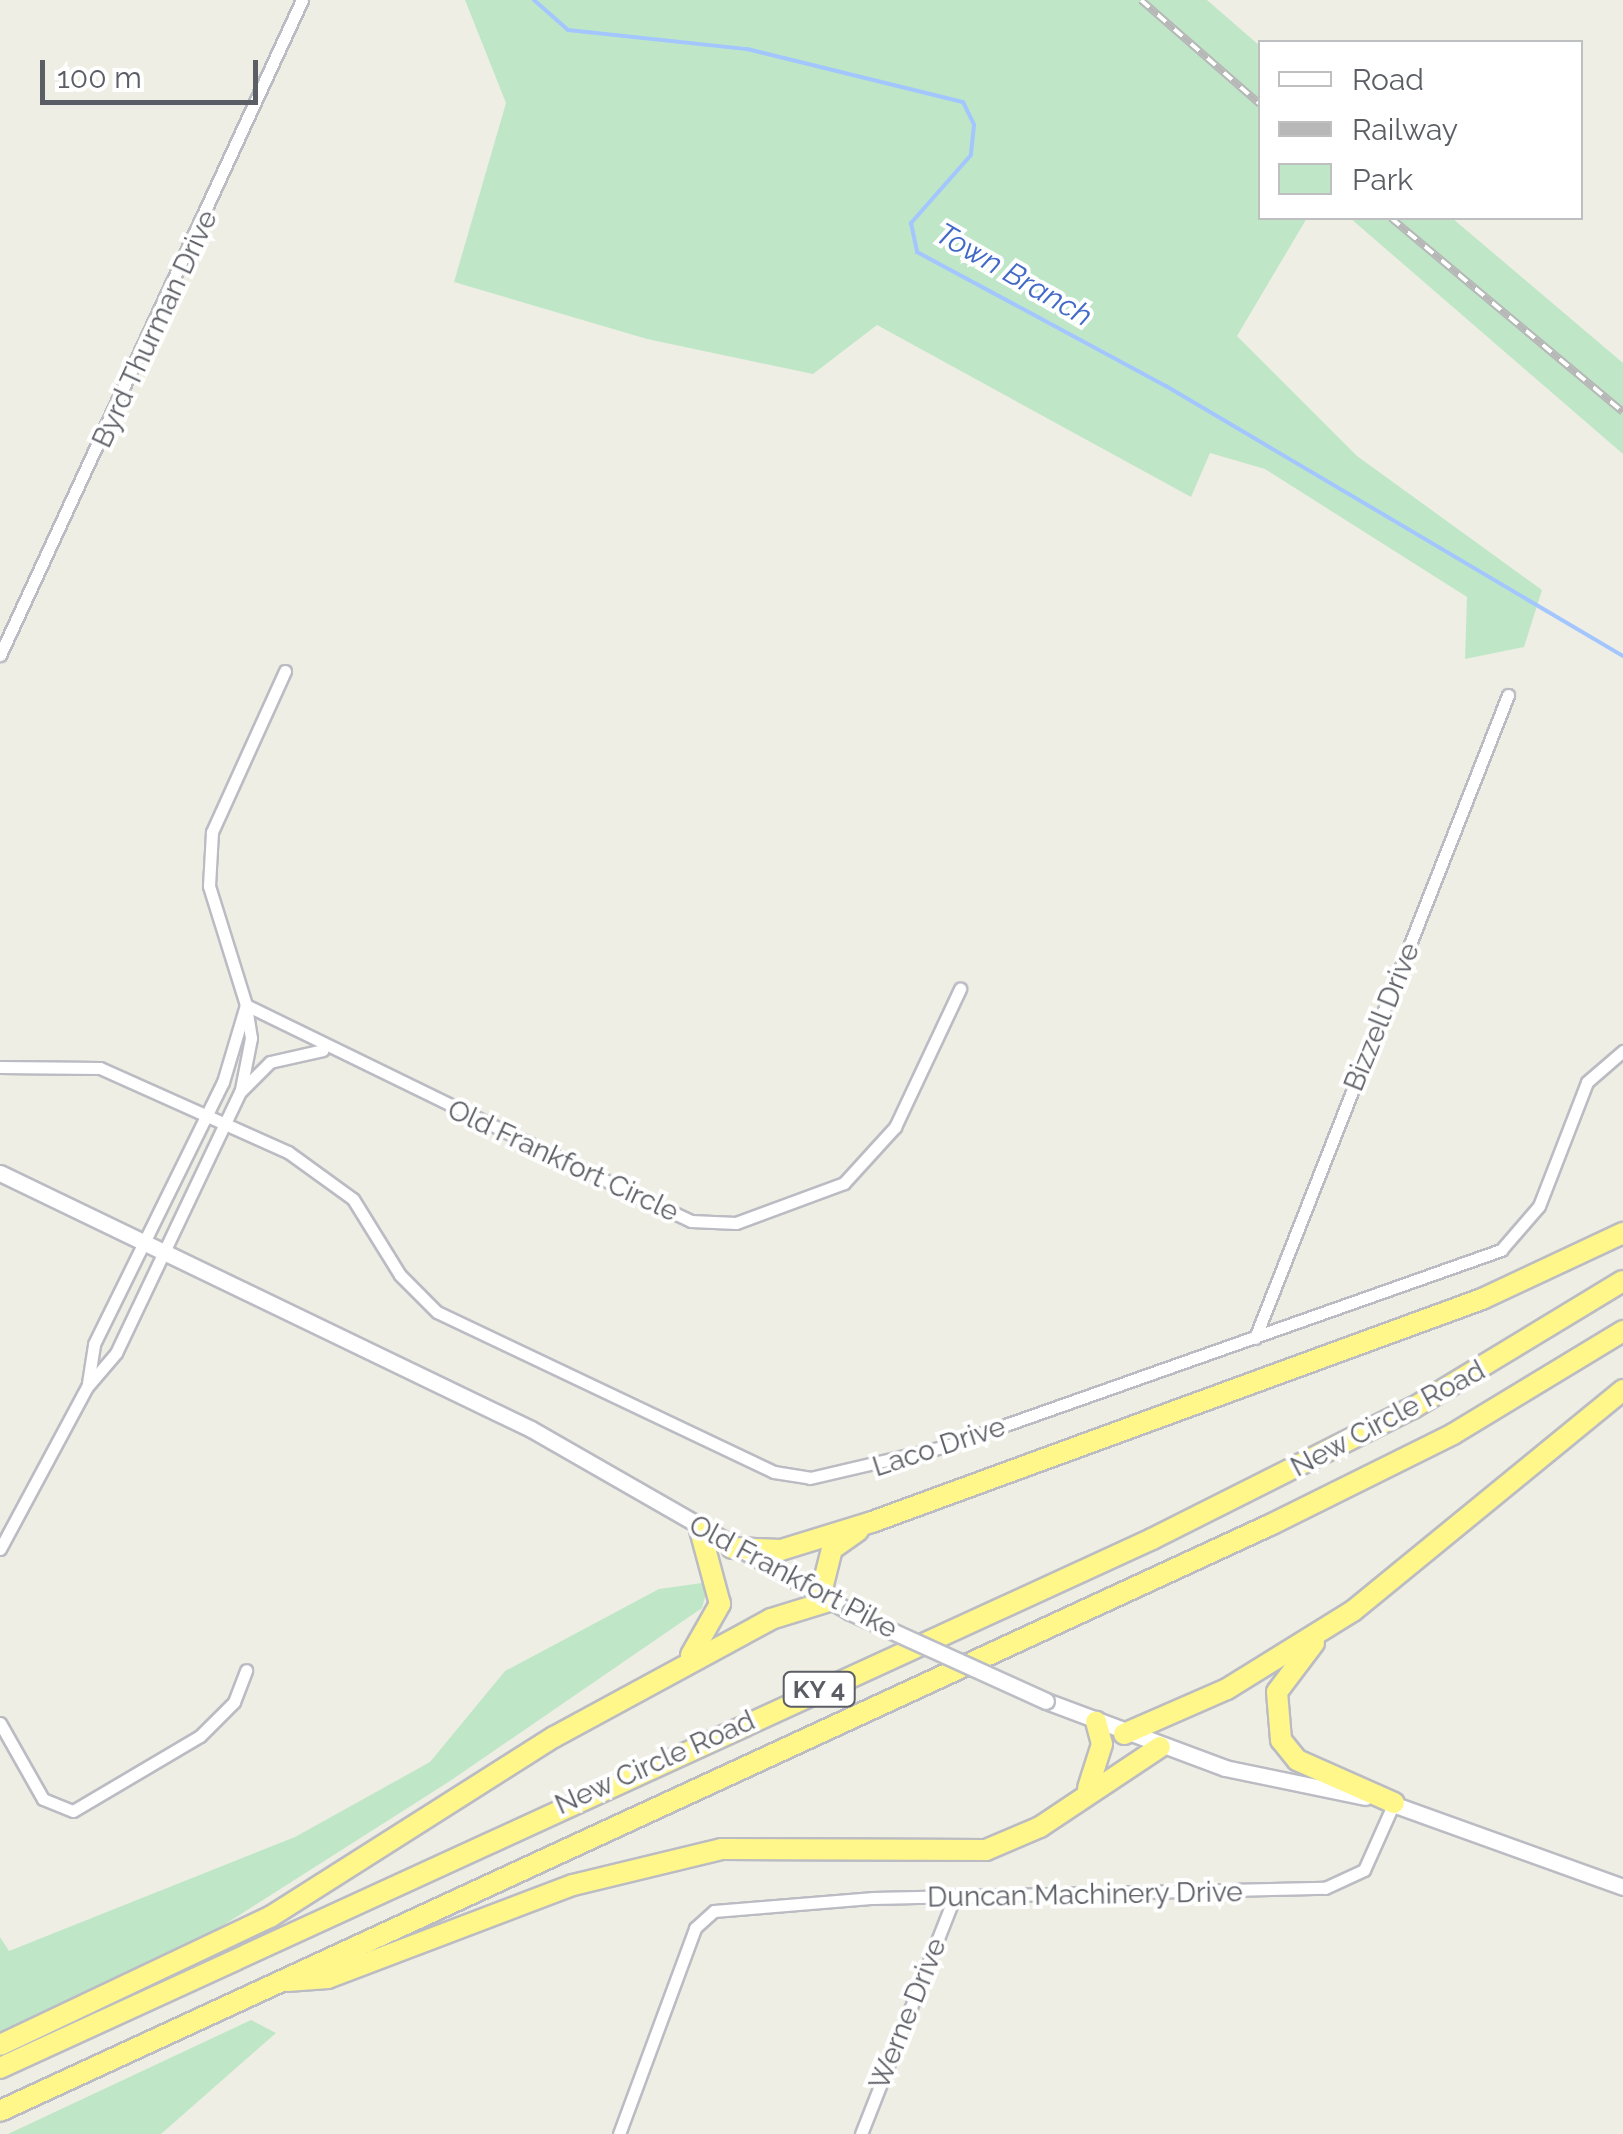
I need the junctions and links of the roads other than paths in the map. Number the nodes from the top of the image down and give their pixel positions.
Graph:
1 (302, 0) edge
2 (0, 655) edge
3 (285, 671) dead end
4 (1508, 696) dead end
5 (960, 989) dead end
6 (246, 1006) junction
7 (328, 1050) junction
8 (1623, 1051) edge
9 (0, 1067) edge
10 (240, 1092) junction
11 (206, 1112) junction
12 (224, 1122) junction
13 (0, 1173) edge
14 (1623, 1233) edge
15 (142, 1245) junction
16 (162, 1255) junction
17 (1623, 1282) edge
18 (1623, 1331) edge
19 (1255, 1338) junction
20 (87, 1387) junction
21 (1623, 1390) edge
22 (872, 1522) junction
23 (700, 1530) junction
24 (732, 1548) junction
25 (0, 1549) edge
26 (825, 1599) junction
27 (1324, 1629) junction
28 (675, 1669) junction
29 (246, 1670) dead end
30 (1096, 1722) junction
31 (0, 1724) edge
32 (1124, 1734) junction
33 (1160, 1747) junction
34 (1087, 1790) junction
35 (1394, 1803) junction
36 (1623, 1888) edge
37 (955, 1895) junction
38 (275, 1981) junction
39 (0, 2046) edge
40 (0, 2068) edge
41 (7, 2108) edge
42 (619, 2134) edge
43 (860, 2134) edge

1 - 2 street, Byrd Thurman Drive
3 - 6 street
4 - 19 street, Bizzell Drive
5 - 7 street, Old Frankfort Circle
6 - 7 street, Old Frankfort Circle
6 - 10 street
6 - 11 street
7 - 10 street
8 - 19 street, Laco Drive
9 - 11 street, Laco Drive
10 - 12 street
11 - 12 street, Laco Drive
11 - 15 street
12 - 16 street
12 - 19 street, Laco Drive
13 - 15 main road, Old Frankfort Pike
14 - 22 highway
15 - 16 main road, Old Frankfort Pike
15 - 20 street
16 - 20 street
16 - 23 main road, Old Frankfort Pike
17 - 40 highway, New Circle Road / KY 4
18 - 38 highway, New Circle Road / KY 4
20 - 25 street
21 - 27 highway
22 - 24 highway
22 - 26 highway
23 - 24 main road, Old Frankfort Pike
23 - 28 highway
24 - 26 main road, Old Frankfort Pike
26 - 28 highway
26 - 30 main road, Old Frankfort Pike, bridge
27 - 32 highway
27 - 35 highway
28 - 39 highway
29 - 31 street
30 - 32 main road, Old Frankfort Pike
30 - 34 highway
32 - 33 main road, Old Frankfort Pike
33 - 34 highway
33 - 35 main road, Old Frankfort Pike
34 - 38 highway
35 - 36 main road, Old Frankfort Pike
35 - 37 street, Duncan Machinery Drive
37 - 42 street, Duncan Machinery Drive
37 - 43 street, Werne Drive
38 - 41 highway, New Circle Road / KY 4

